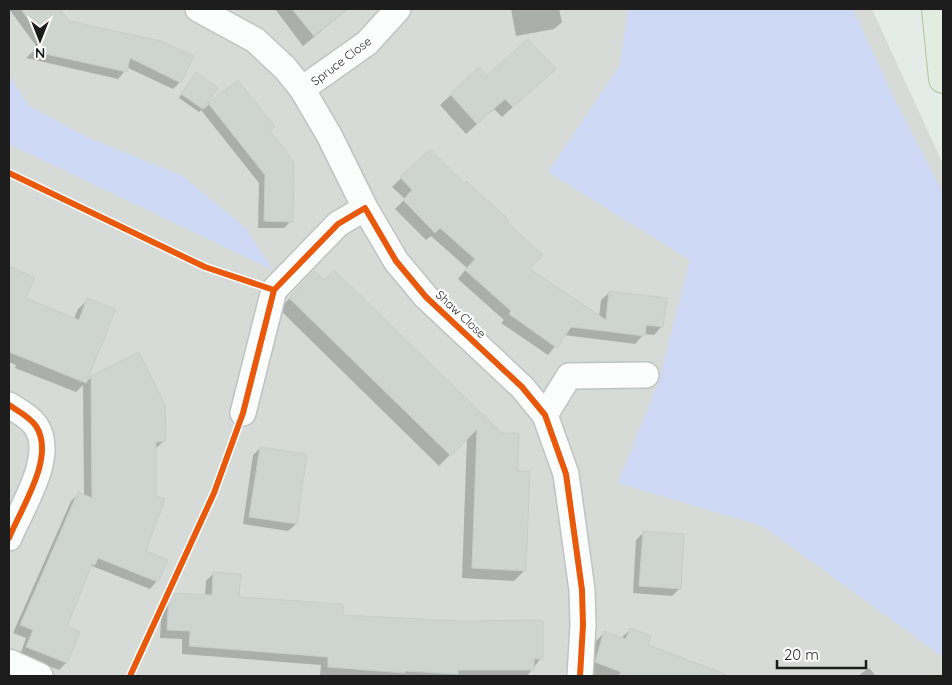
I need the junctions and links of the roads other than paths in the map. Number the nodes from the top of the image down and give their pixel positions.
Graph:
1 (198, 9) edge
2 (398, 9) edge
3 (937, 9) edge
4 (943, 20) edge
5 (943, 79) edge
6 (302, 89) junction
7 (365, 208) junction
8 (646, 375) dead end
9 (9, 405) edge
10 (243, 413) dead end
11 (546, 415) junction
12 (9, 538) edge
13 (9, 662) edge
14 (40, 676) edge
15 (580, 676) edge

1 - 6 street, Shaw Close
2 - 6 street, Spruce Close
3 - 4 highway
3 - 5 highway
6 - 7 street, Shaw Close
7 - 10 street
7 - 11 street, Shaw Close
8 - 11 street
9 - 12 street
11 - 15 street, Shaw Close
13 - 14 street

